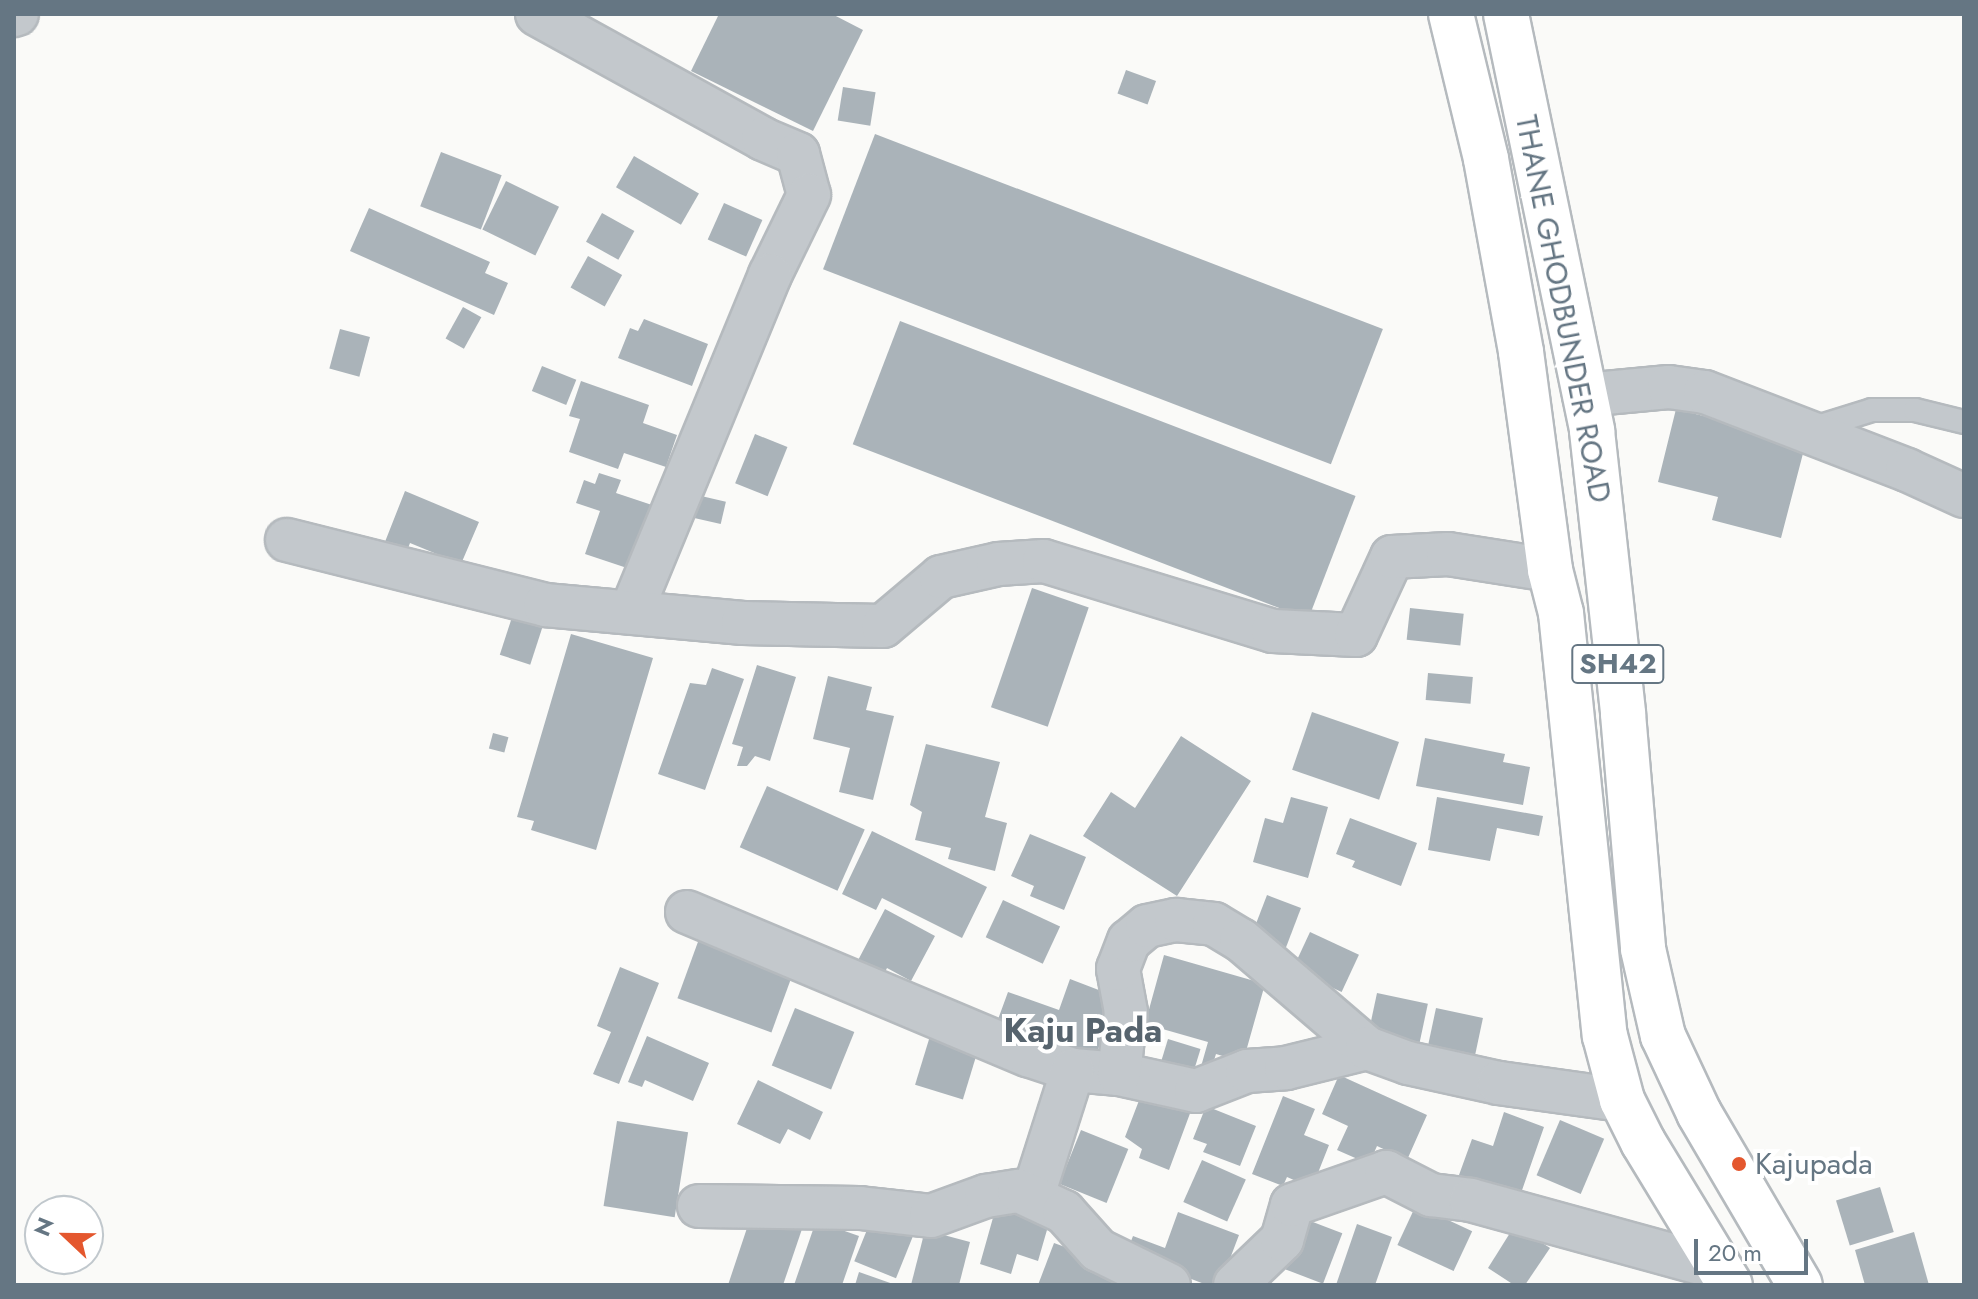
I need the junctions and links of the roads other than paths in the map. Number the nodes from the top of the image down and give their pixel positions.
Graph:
1 (537, 14) edge
2 (1451, 14) edge
3 (1506, 14) edge
4 (1584, 395) junction
5 (1964, 422) edge
6 (1806, 431) junction
7 (1964, 496) edge
8 (287, 540) dead end
9 (1550, 570) junction
10 (631, 612) junction
11 (687, 912) dead end
12 (1367, 1048) junction
13 (1073, 1070) junction
14 (1119, 1074) junction
15 (1679, 1076) junction
16 (1622, 1100) junction
17 (1033, 1195) junction
18 (699, 1206) dead end
19 (1725, 1277) edge
20 (1169, 1285) edge
21 (1235, 1285) edge
22 (1800, 1285) edge

1 - 10 street
2 - 9 main road, THANE GHODBUNDER ROAD / SH42
3 - 4 main road, THANE GHODBUNDER ROAD / SH42
4 - 6 street
4 - 15 main road, THANE GHODBUNDER ROAD / SH42
5 - 6 lane
6 - 7 street
8 - 10 street
9 - 10 street
9 - 16 main road, THANE GHODBUNDER ROAD / SH42
11 - 13 street
12 - 14 street
12 - 14 street
12 - 16 street
13 - 14 street
13 - 17 street
15 - 16 main road
15 - 22 main road, THANE GHODBUNDER ROAD / SH42
16 - 19 main road, THANE GHODBUNDER ROAD / SH42
17 - 18 street
17 - 20 street
19 - 21 street

